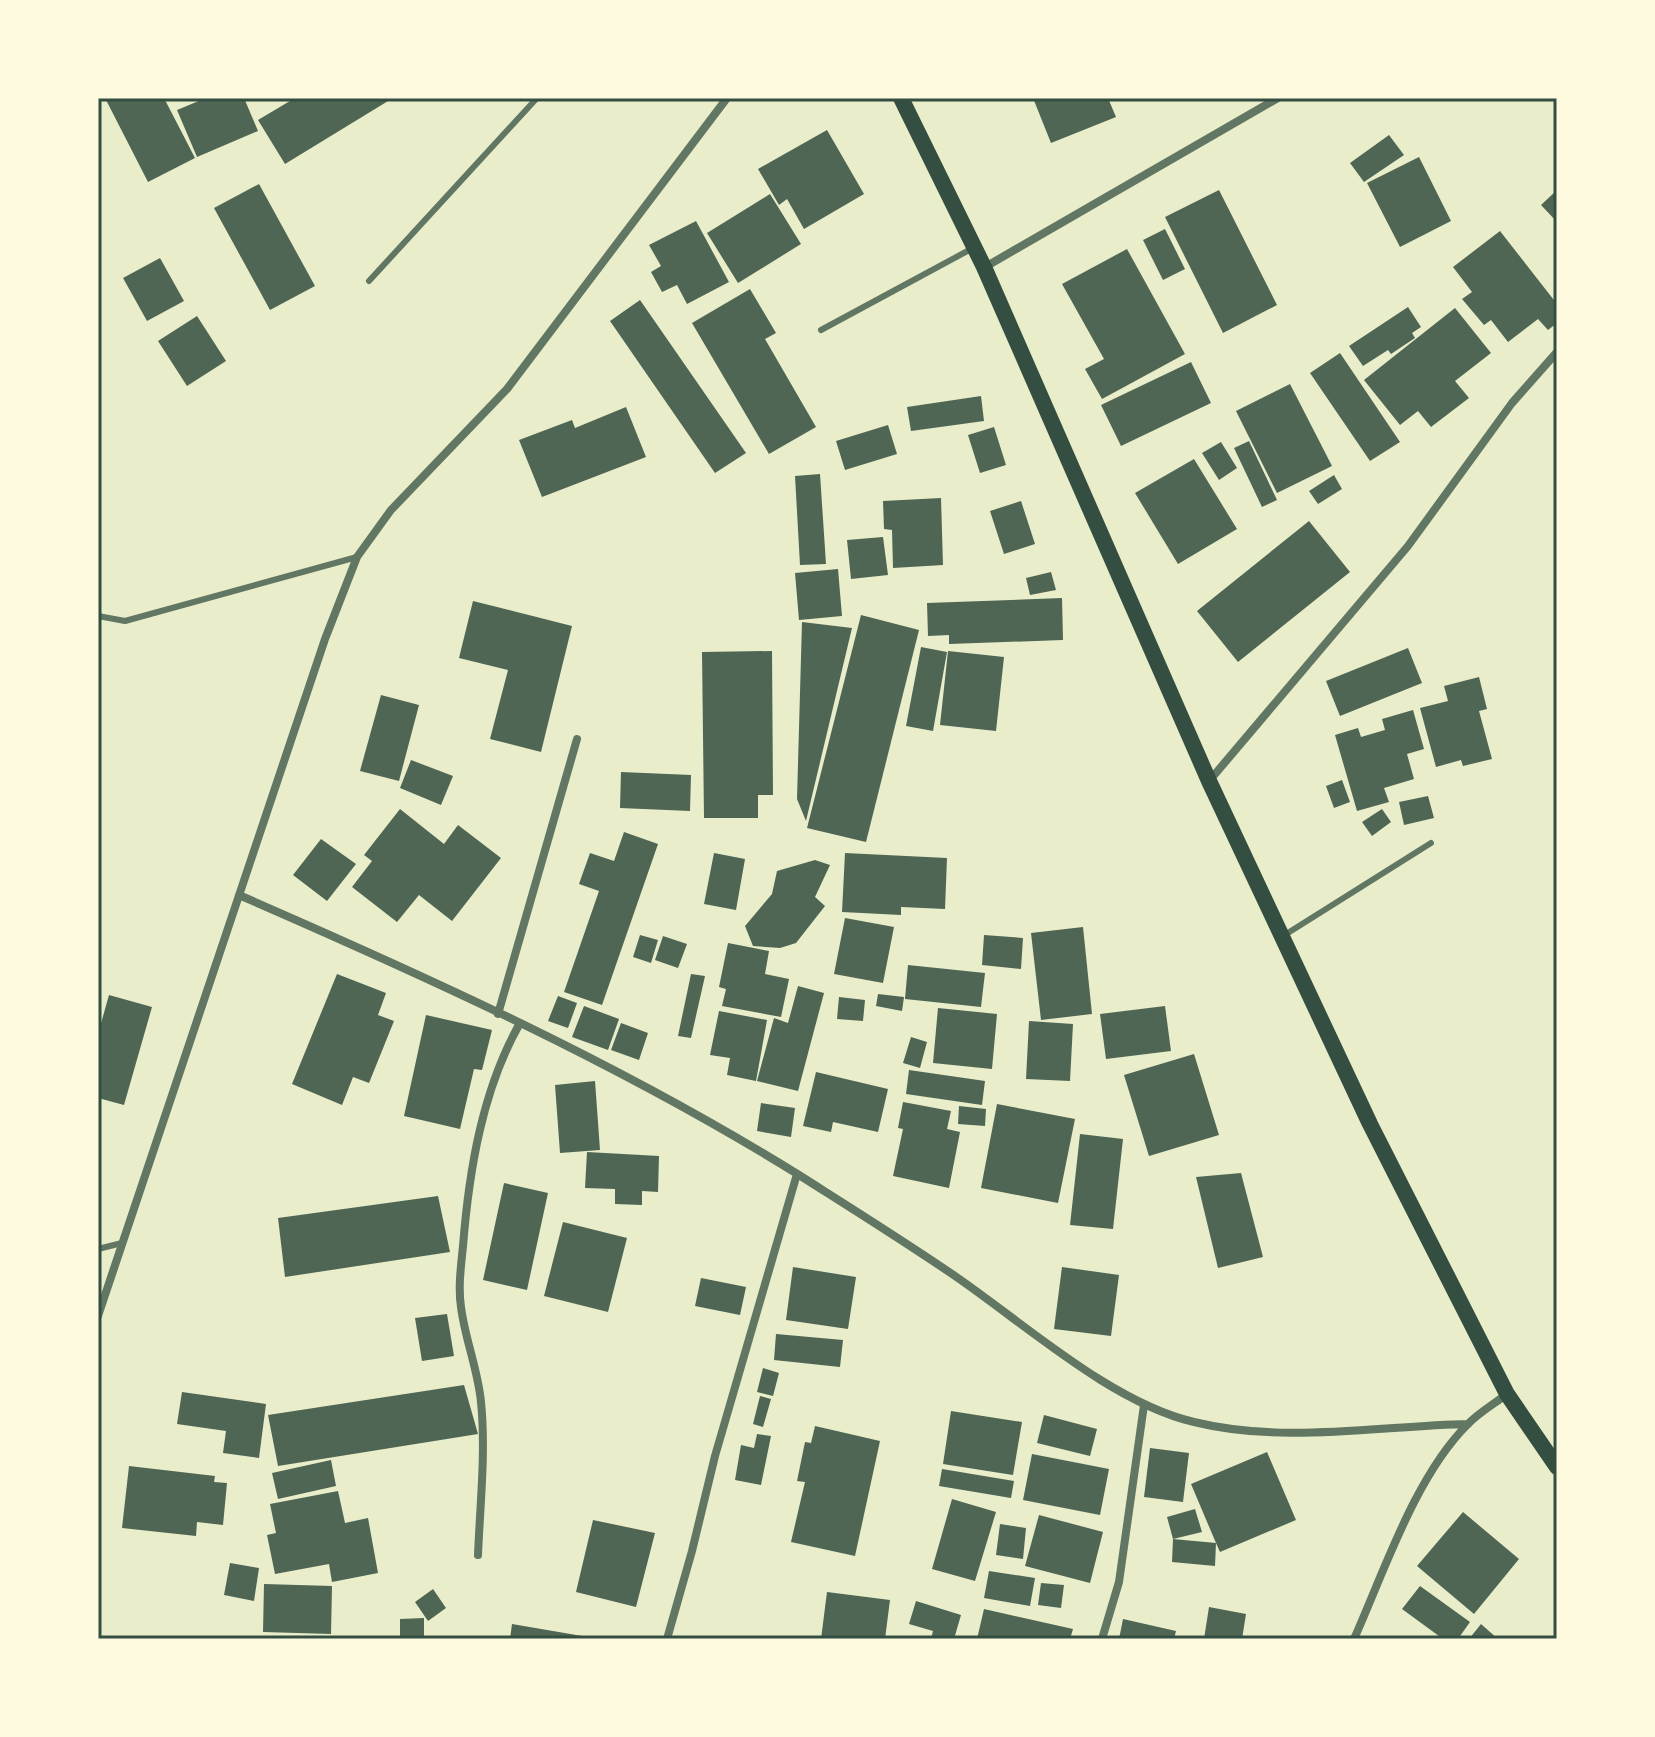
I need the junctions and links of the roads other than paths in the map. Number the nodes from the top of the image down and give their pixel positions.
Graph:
1 (537, 98) edge
2 (727, 98) edge
3 (901, 98) edge
4 (1278, 98) edge
5 (975, 247) junction
6 (984, 267) junction
7 (369, 281) dead end
8 (821, 330) dead end
9 (1557, 352) edge
10 (357, 557) junction
11 (98, 616) edge
12 (577, 739) dead end
13 (1209, 781) junction
14 (1431, 843) dead end
15 (239, 895) junction
16 (1283, 936) junction
17 (498, 1014) junction
18 (520, 1023) junction
19 (797, 1174) junction
20 (122, 1243) junction
21 (98, 1249) edge
22 (98, 1316) edge
23 (1507, 1394) junction
24 (1144, 1405) junction
25 (1468, 1424) junction
26 (1557, 1467) edge
27 (478, 1555) dead end
28 (667, 1639) edge
29 (1102, 1639) edge
30 (1354, 1639) edge

1 - 7 lane
2 - 10 street
3 - 5 main road
4 - 6 street
5 - 6 main road
5 - 8 lane
6 - 13 main road
9 - 13 street
10 - 11 lane
10 - 15 street
12 - 17 street
13 - 16 main road
14 - 16 lane
15 - 17 street
15 - 20 street
16 - 23 main road
17 - 18 street
18 - 19 street
18 - 27 street
19 - 24 street
19 - 28 street
20 - 21 lane
20 - 22 street
23 - 25 street
23 - 26 main road
24 - 25 street
24 - 29 street
25 - 30 street

